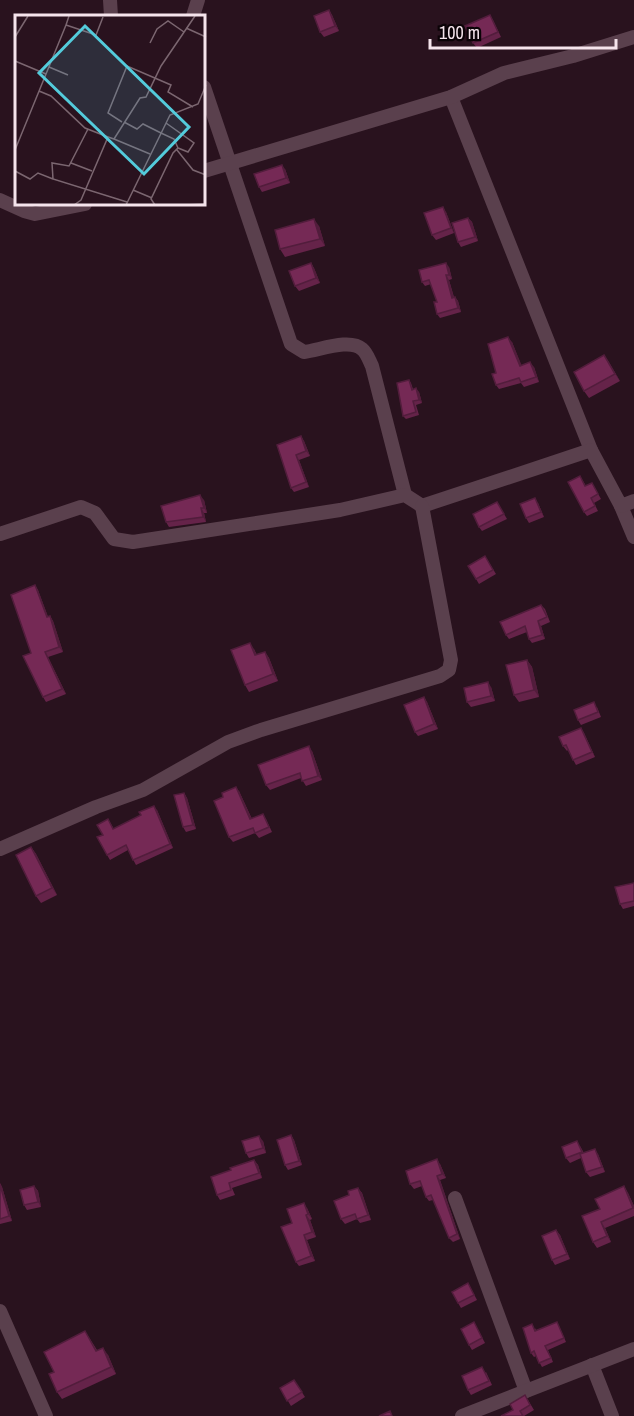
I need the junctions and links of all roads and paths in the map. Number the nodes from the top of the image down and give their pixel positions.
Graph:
1 (110, 0) edge
2 (198, 0) edge
3 (111, 15) edge
4 (193, 15) edge
5 (634, 37) edge
6 (206, 93) edge
7 (451, 97) junction
8 (229, 164) junction
9 (206, 170) edge
10 (0, 200) edge
11 (75, 206) edge
12 (591, 450) junction
13 (405, 495) junction
14 (627, 504) edge
15 (422, 506) junction
16 (0, 534) edge
17 (634, 537) edge
18 (0, 849) edge
19 (455, 1198) dead end
20 (0, 1311) edge
21 (634, 1349) edge
22 (592, 1365) junction
23 (526, 1391) junction
24 (46, 1416) edge
25 (462, 1416) edge
26 (612, 1416) edge

1 - 3 street
2 - 4 street
5 - 7 street
6 - 8 street
7 - 8 street
7 - 12 street
8 - 9 street
8 - 13 street
10 - 11 street
12 - 14 street
12 - 15 street
13 - 15 street
13 - 16 street
14 - 17 street
15 - 18 street
19 - 23 street
20 - 24 street
21 - 22 street
22 - 23 street
22 - 26 street
23 - 25 street

